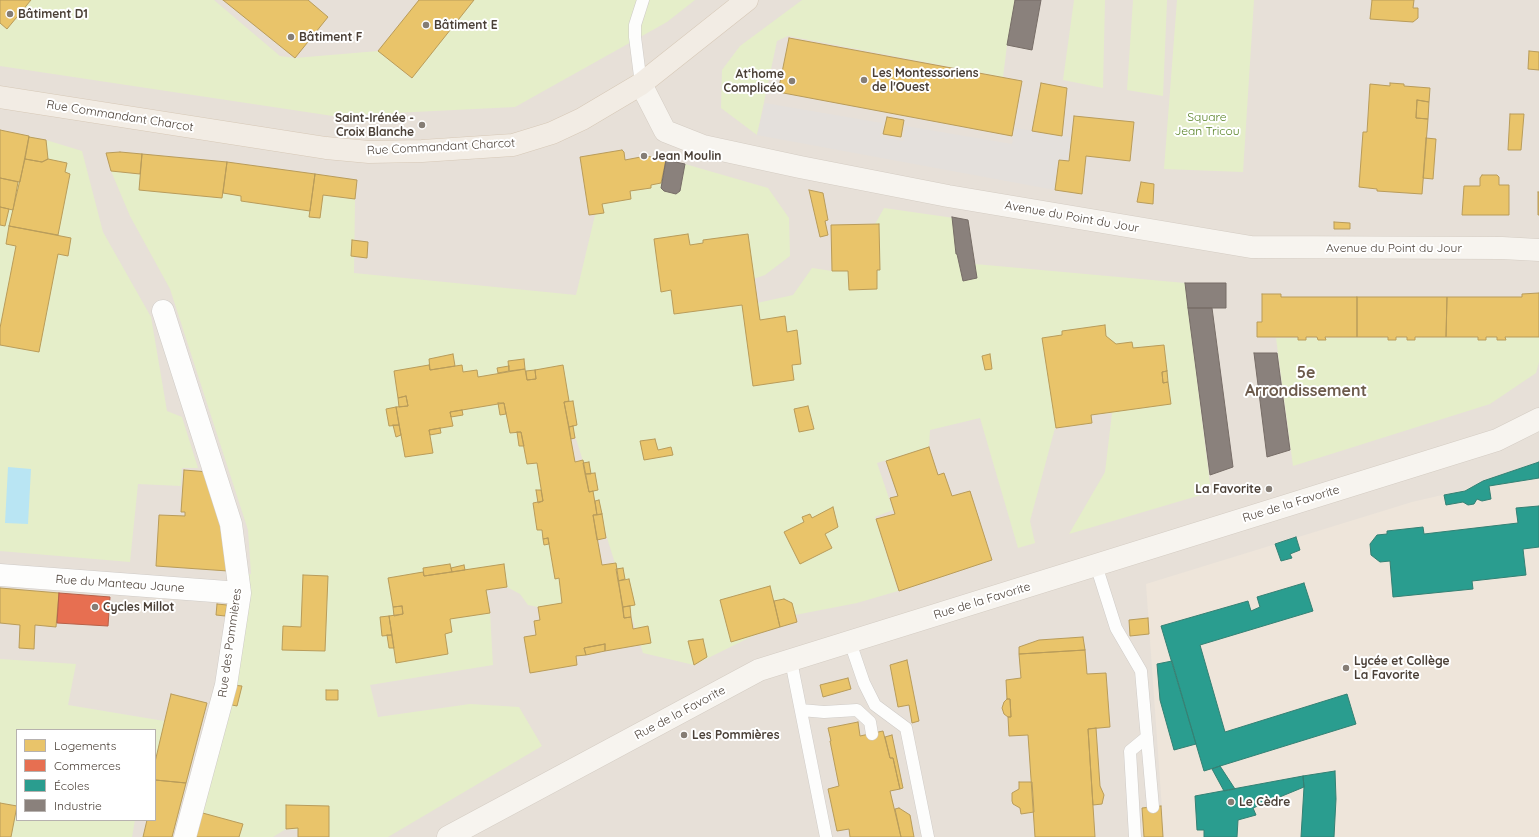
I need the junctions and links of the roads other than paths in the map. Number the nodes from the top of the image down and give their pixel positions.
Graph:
1 (643, 0) edge
2 (747, 0) edge
3 (641, 84) junction
4 (0, 97) edge
5 (1539, 250) edge
6 (163, 311) dead end
7 (1539, 419) edge
8 (1096, 564) junction
9 (0, 575) edge
10 (240, 593) junction
11 (850, 642) junction
12 (790, 661) junction
13 (800, 710) junction
14 (872, 734) dead end
15 (1148, 737) junction
16 (1153, 807) dead end
17 (185, 837) edge
18 (448, 837) edge
19 (826, 837) edge
20 (928, 837) edge
21 (1135, 837) edge

1 - 3 lane
2 - 3 main road, Rue Commandant Charcot
3 - 4 main road, Rue Commandant Charcot
3 - 5 street, Avenue du Point du Jour
6 - 10 street, Rue des Pommières
7 - 8 street, Rue de la Favorite
8 - 11 street, Rue de la Favorite
8 - 15 lane
9 - 10 street, Rue du Manteau Jaune
10 - 17 street, Rue des Pommières
11 - 12 street, Rue de la Favorite
11 - 20 lane
12 - 13 lane
12 - 18 street, Rue de la Favorite
13 - 14 lane
13 - 19 lane
15 - 16 lane
15 - 21 lane

